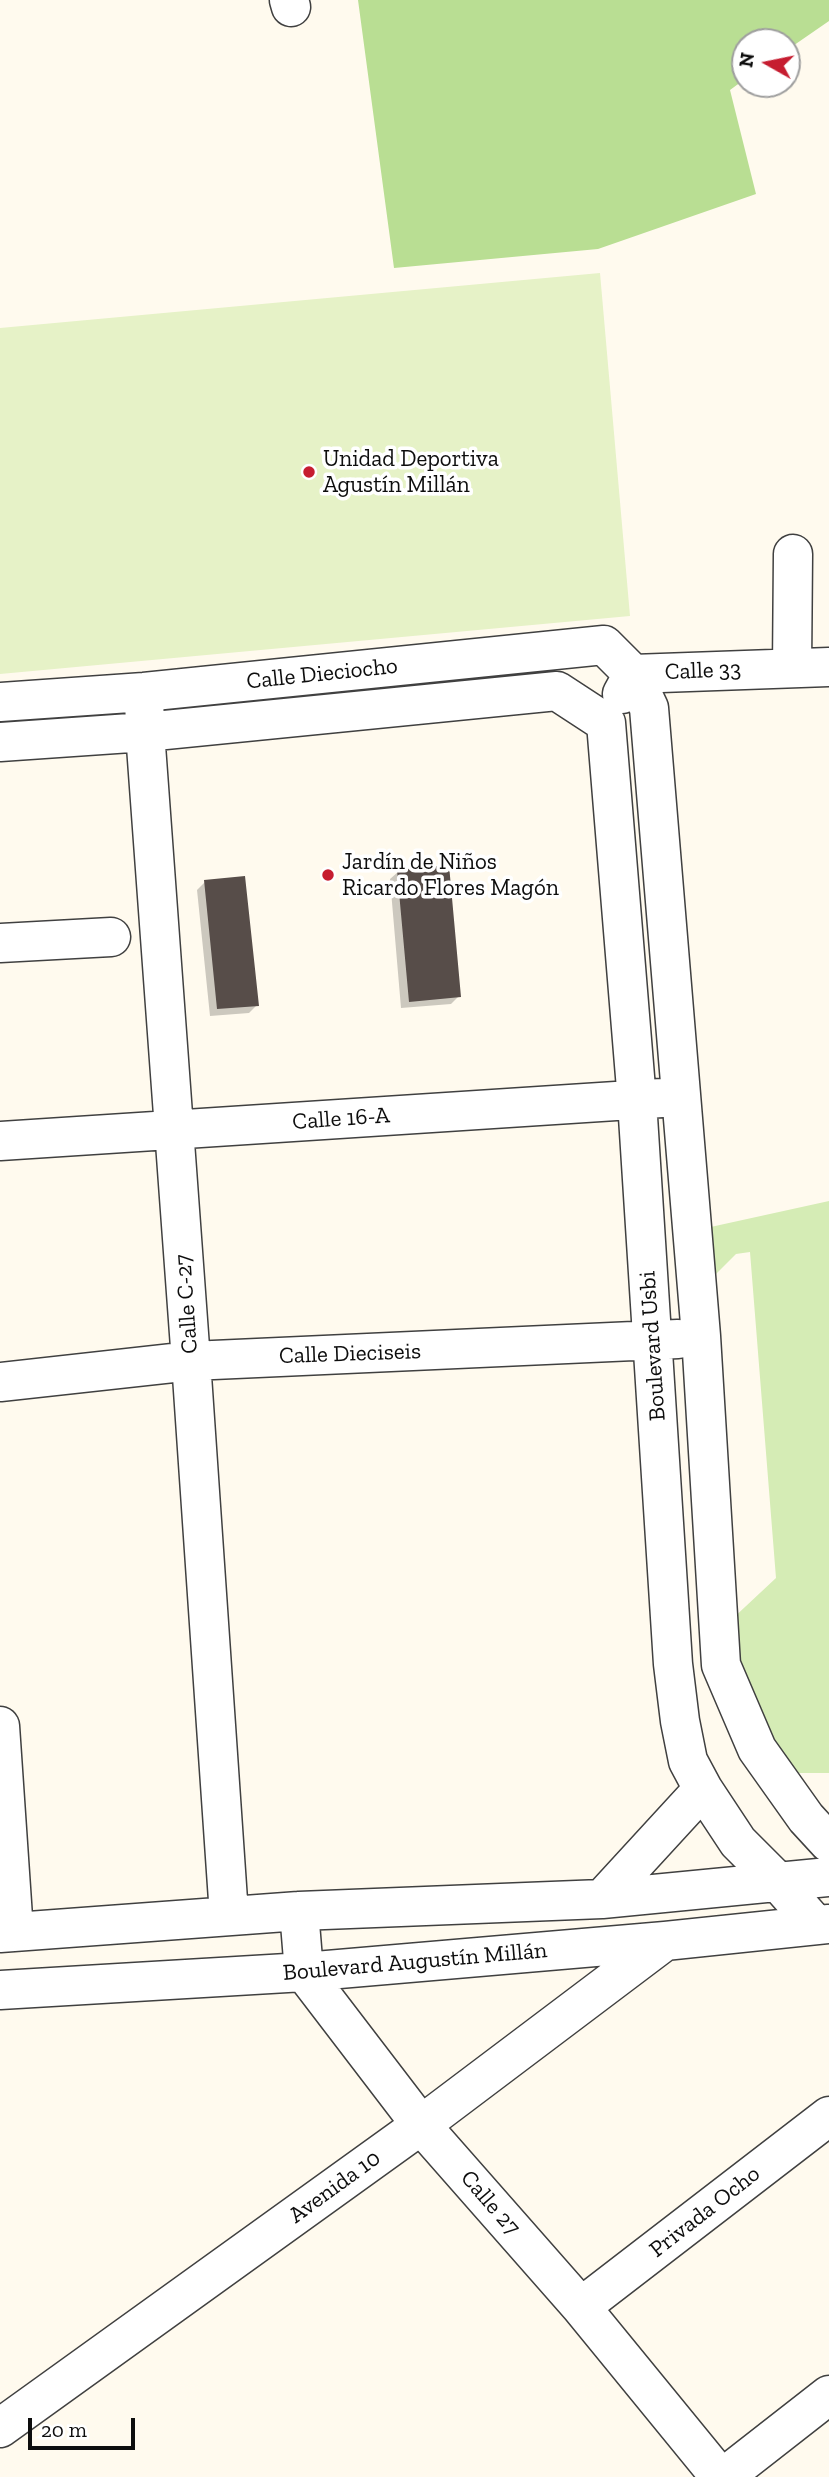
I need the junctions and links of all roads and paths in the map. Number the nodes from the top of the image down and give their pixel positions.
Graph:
1 (793, 554) dead end
2 (829, 667) edge
3 (792, 668) junction
4 (633, 674) junction
5 (144, 692) junction
6 (0, 702) edge
7 (606, 723) junction
8 (145, 732) junction
9 (0, 743) edge
10 (111, 937) dead end
11 (0, 943) edge
12 (683, 1096) junction
13 (637, 1101) junction
14 (173, 1130) junction
15 (0, 1141) edge
16 (701, 1336) junction
17 (652, 1342) junction
18 (191, 1361) junction
19 (0, 1382) edge
20 (0, 1726) edge
21 (703, 1789) junction
22 (829, 1843) edge
23 (829, 1877) edge
24 (778, 1882) junction
25 (602, 1899) junction
26 (299, 1911) junction
27 (229, 1915) junction
28 (822, 1924) edge
29 (7, 1933) edge
30 (666, 1941) junction
31 (304, 1972) junction
32 (0, 1990) edge
33 (829, 2116) edge
34 (421, 2125) junction
35 (580, 2307) junction
36 (829, 2395) edge
37 (0, 2428) edge
38 (722, 2477) edge

1 - 3 street
2 - 3 street, Calle 33
3 - 4 street, Calle 33
4 - 5 street, Calle Dieciocho
4 - 7 street, Calle 33
4 - 12 street, Boulevard Usbi
5 - 6 street, Calle Dieciocho
5 - 8 street, Calle C-27
7 - 8 street, Calle Dieciocho
7 - 13 street, Boulevard Usbi
8 - 9 street, Calle Dieciocho
8 - 14 street, Calle C-27
10 - 11 street
12 - 13 street, Calle 16-A
12 - 16 street, Boulevard Usbi
13 - 14 street, Calle 16-A
13 - 17 street, Boulevard Usbi
14 - 15 street, Calle 16-A
14 - 18 street, Calle C-27
16 - 17 street, Calle Dieciseis
16 - 22 street, Boulevard Usbi
17 - 18 street, Calle Dieciseis
17 - 21 street, Boulevard Usbi
18 - 19 street, Calle Dieciseis
18 - 27 street, Calle C-27
20 - 29 street
21 - 24 street, Boulevard Usbi
21 - 25 street
23 - 24 street
24 - 25 street
24 - 28 street, Boulevard Usbi
25 - 26 street
26 - 27 street
26 - 31 street
27 - 29 street
28 - 30 street, Boulevard Augustín Millán
30 - 31 street, Boulevard Augustín Millán
30 - 34 street, Avenida 10
31 - 32 street, Boulevard Augustín Millán
31 - 34 street, Calle 27
33 - 35 street, Privada Ocho
34 - 35 street, Calle 27
34 - 37 street, Avenida 10
35 - 38 street, Calle 27
36 - 38 street

